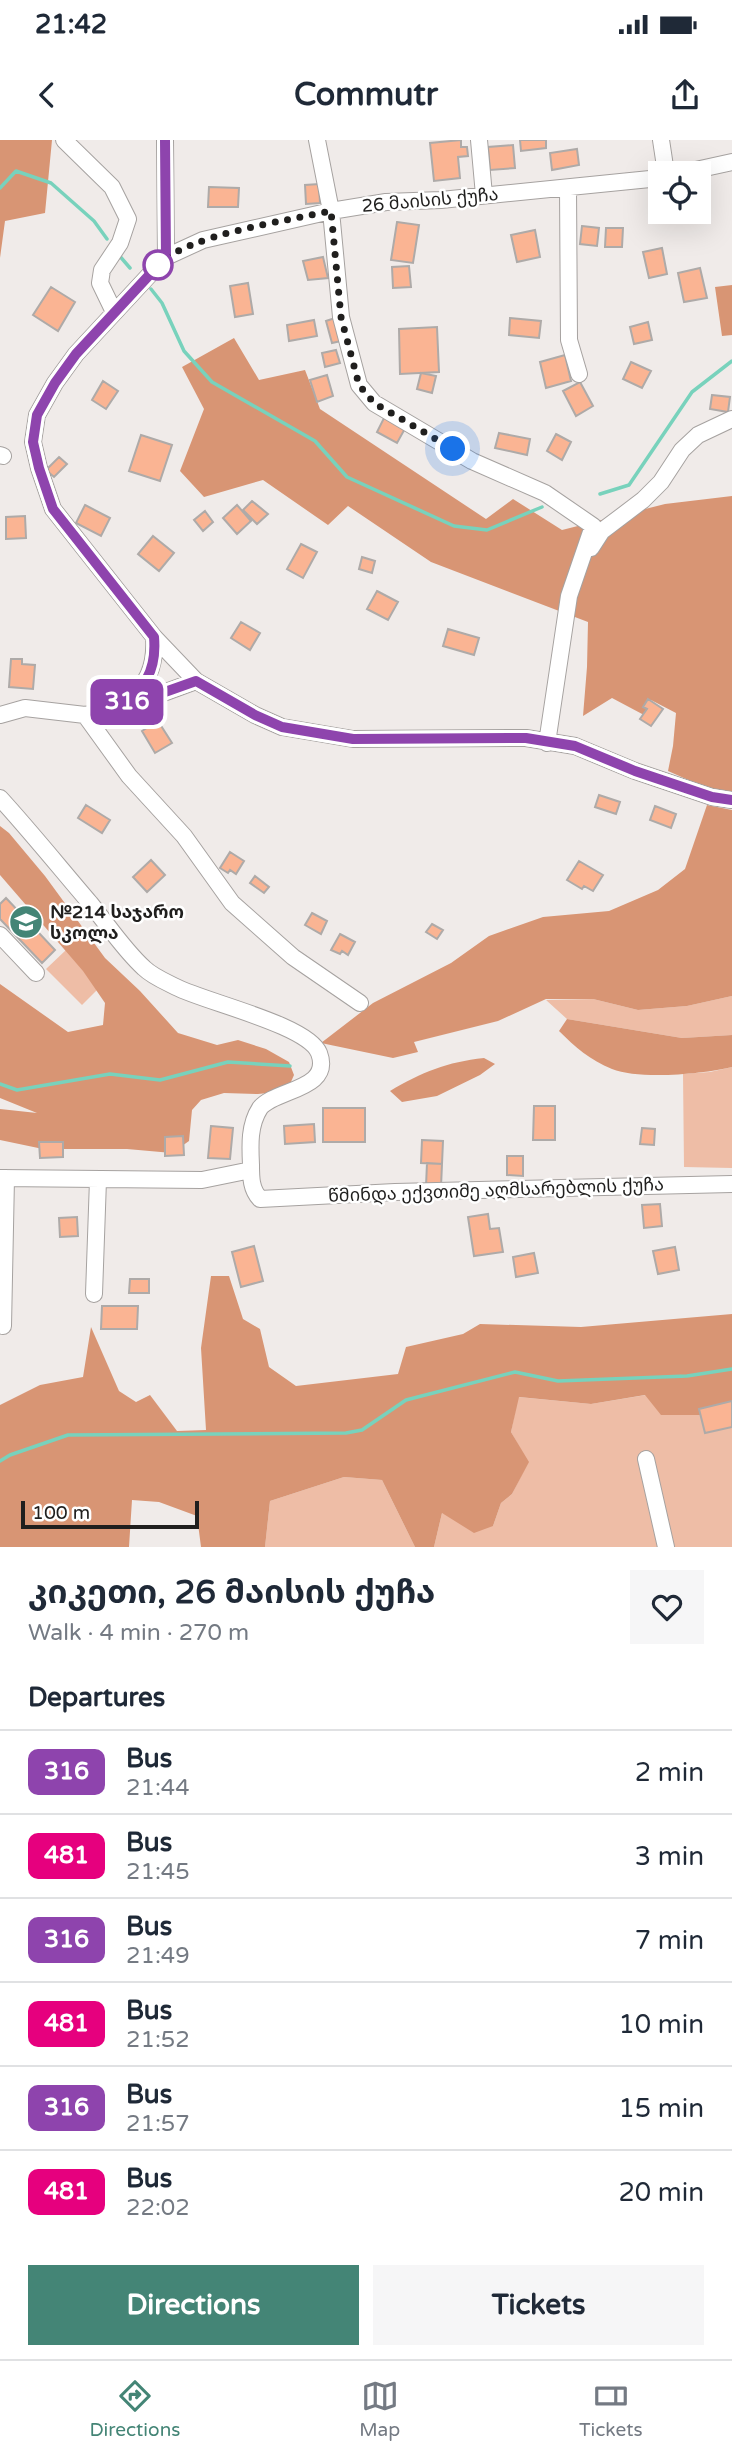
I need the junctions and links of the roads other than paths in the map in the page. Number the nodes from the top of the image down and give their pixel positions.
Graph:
1 (64, 140) edge
2 (165, 140) edge
3 (317, 140) edge
4 (479, 140) edge
5 (661, 140) edge
6 (664, 161) edge
7 (732, 162) edge
8 (711, 167) edge
9 (648, 179) edge
10 (568, 188) junction
11 (484, 195) junction
12 (331, 211) junction
13 (166, 257) junction
14 (114, 312) junction
15 (579, 373) dead end
16 (732, 419) edge
17 (579, 568) junction
18 (154, 637) junction
19 (196, 681) junction
20 (117, 709) junction
21 (0, 715) edge
22 (85, 715) junction
23 (547, 743) junction
24 (0, 798) edge
25 (732, 800) edge
26 (0, 935) edge
27 (36, 973) dead end
28 (360, 1003) dead end
29 (251, 1170) junction
30 (3, 1178) edge
31 (98, 1180) junction
32 (732, 1184) edge
33 (93, 1294) dead end
34 (3, 1326) dead end
35 (646, 1458) dead end
36 (666, 1547) edge

1 - 14 street
2 - 13 street
3 - 12 street
4 - 11 street
5 - 6 street
7 - 8 street
9 - 10 street, 26 მაისის ქუჩა
10 - 11 street, 26 მაისის ქუჩა
10 - 15 street
11 - 12 street, 26 მაისის ქუჩა
12 - 13 street, 26 მაისის ქუჩა
12 - 17 street
13 - 14 street
14 - 18 street
16 - 17 street
17 - 23 street
18 - 19 street
18 - 20 street
19 - 20 street
19 - 23 street
20 - 22 street
21 - 22 street
22 - 28 street
23 - 25 street
24 - 29 street
26 - 27 street
29 - 31 street
29 - 32 street, წმინდა ექვთიმე აღმსარებლის ქუჩა
30 - 31 street
30 - 34 street
31 - 33 street
35 - 36 street

